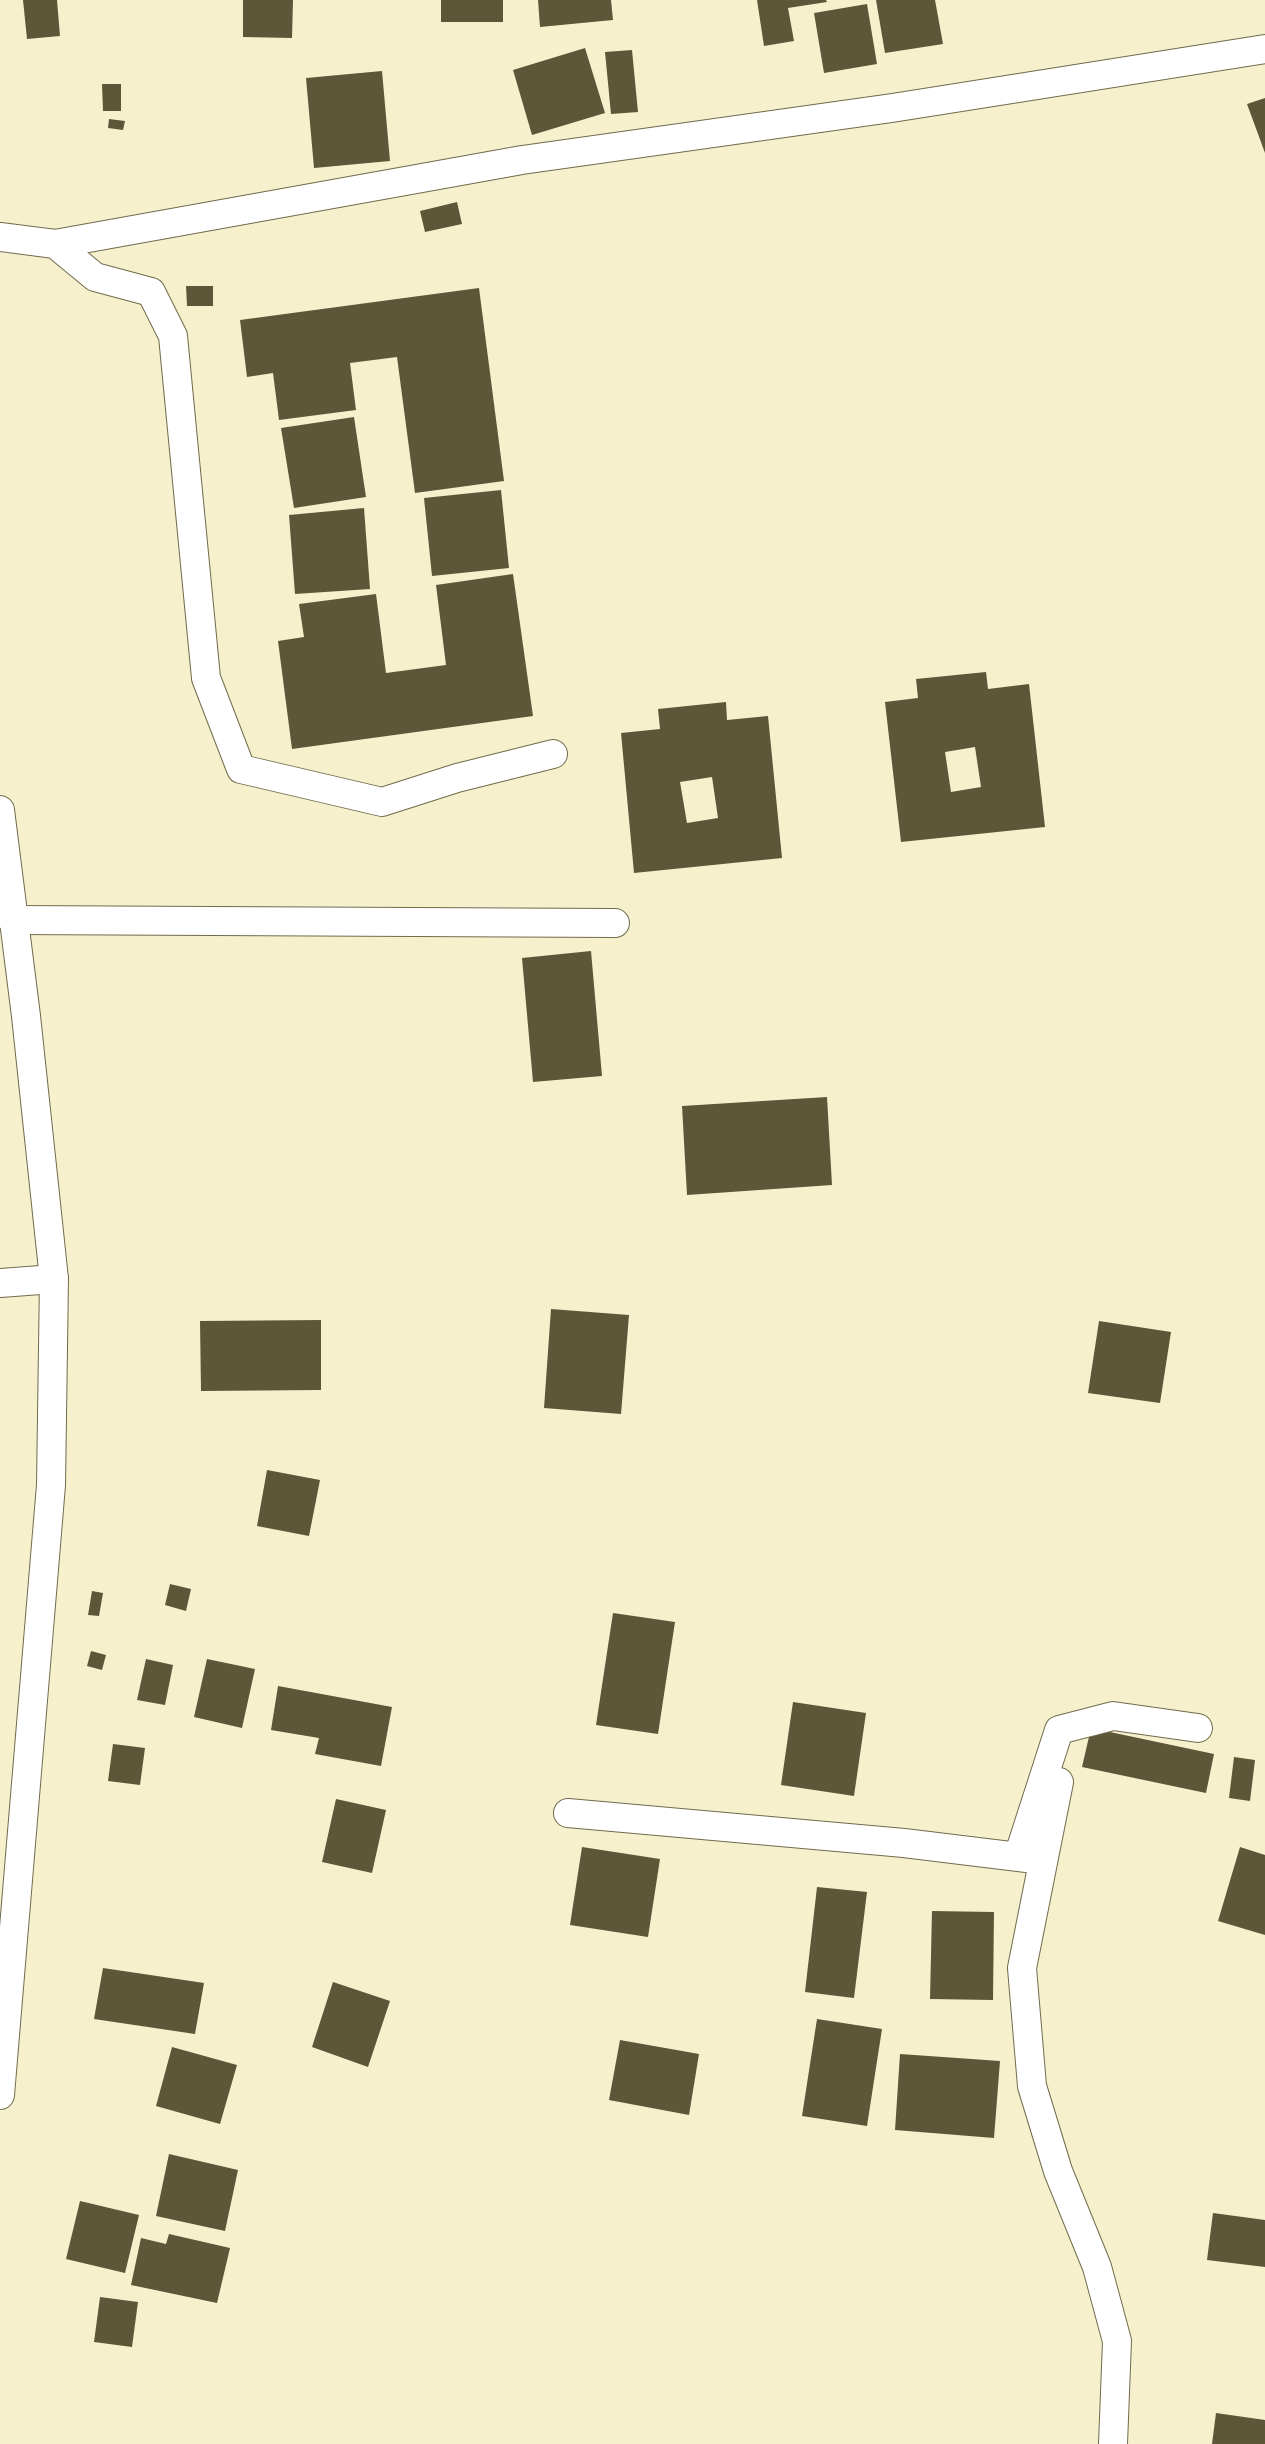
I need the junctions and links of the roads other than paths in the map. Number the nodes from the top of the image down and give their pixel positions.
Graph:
1 (1265, 49) edge
2 (0, 237) edge
3 (55, 244) junction
4 (553, 754) dead end
5 (0, 810) edge
6 (12, 920) junction
7 (615, 923) dead end
8 (54, 1280) junction
9 (0, 1283) edge
10 (1198, 1728) dead end
11 (1058, 1782) dead end
12 (568, 1813) dead end
13 (1031, 1858) junction
14 (0, 2095) edge
15 (1113, 2444) edge

1 - 3 street
2 - 3 street
3 - 4 street
5 - 6 street
6 - 7 street
6 - 8 street
8 - 9 street
8 - 14 street
10 - 13 street
11 - 13 street
12 - 13 street
13 - 15 street

